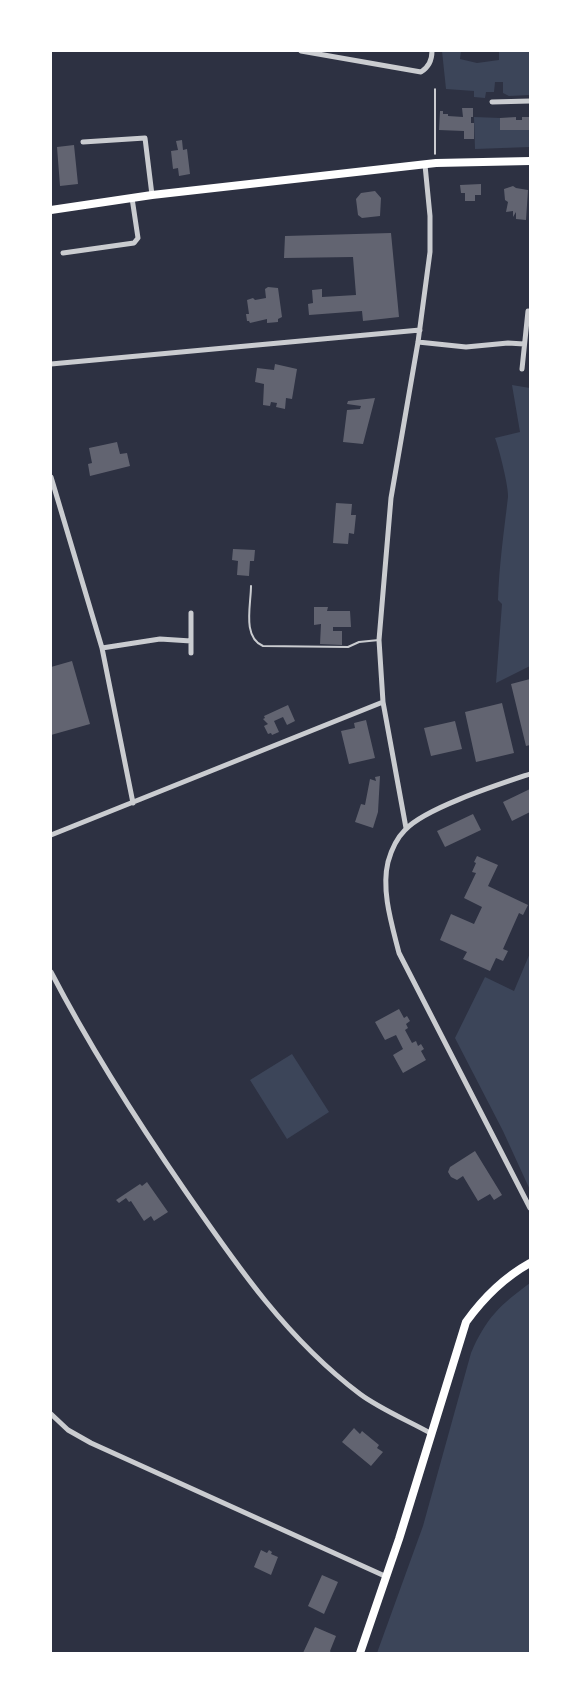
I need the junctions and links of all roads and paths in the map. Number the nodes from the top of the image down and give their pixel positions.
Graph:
1 (301, 51) edge
2 (432, 51) edge
3 (435, 89) dead end
4 (530, 101) edge
5 (492, 102) dead end
6 (83, 142) dead end
7 (530, 161) edge
8 (436, 164) junction
9 (425, 165) junction
10 (152, 195) junction
11 (132, 198) junction
12 (51, 210) edge
13 (63, 253) dead end
14 (528, 311) dead end
15 (420, 330) junction
16 (418, 342) junction
17 (524, 344) junction
18 (51, 364) edge
19 (522, 369) dead end
20 (51, 477) edge
21 (252, 586) dead end
22 (191, 613) dead end
23 (379, 640) junction
24 (191, 641) junction
25 (102, 648) junction
26 (191, 653) dead end
27 (383, 702) junction
28 (530, 774) edge
29 (133, 803) junction
30 (406, 828) junction
31 (51, 836) edge
32 (51, 972) edge
33 (530, 1208) edge
34 (530, 1263) edge
35 (51, 1414) edge
36 (432, 1434) junction
37 (387, 1577) junction
38 (360, 1653) edge

1 - 2 street
3 - 8 path
4 - 5 street
6 - 10 street
7 - 8 main road
8 - 9 main road
9 - 10 main road
9 - 15 street
10 - 11 main road
11 - 12 main road
11 - 13 street
14 - 17 street
15 - 16 street
15 - 18 street
16 - 17 street
16 - 23 street
17 - 19 street
20 - 25 street
21 - 23 lane
22 - 24 street
23 - 27 street
24 - 25 street
24 - 26 street
25 - 29 street
27 - 29 street
27 - 30 street
28 - 30 street
29 - 31 street
30 - 33 street
32 - 36 street
34 - 36 main road
35 - 37 street
36 - 37 main road
37 - 38 main road

